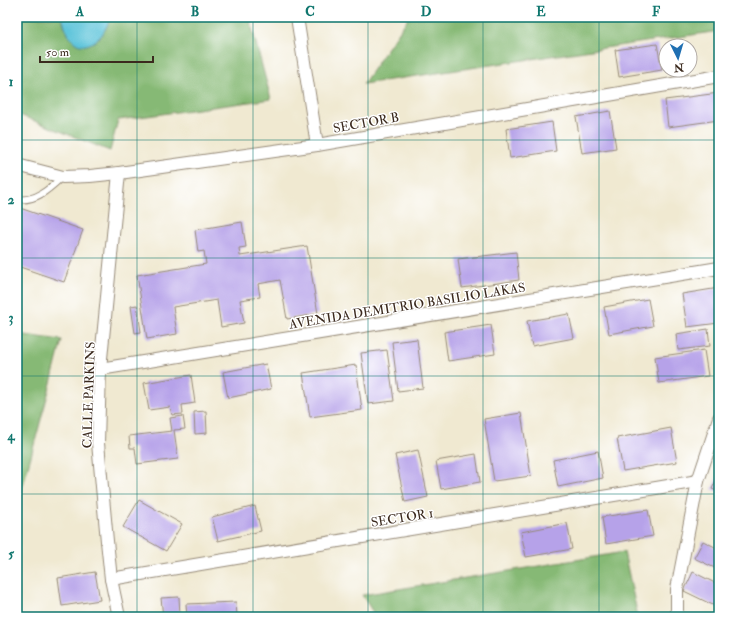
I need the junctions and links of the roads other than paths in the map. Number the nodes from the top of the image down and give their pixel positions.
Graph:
1 (297, 17) edge
2 (719, 76) edge
3 (317, 145) junction
4 (17, 164) edge
5 (119, 173) junction
6 (63, 177) junction
7 (17, 199) edge
8 (719, 268) edge
9 (100, 369) junction
10 (719, 418) edge
11 (698, 482) junction
12 (111, 579) junction
13 (119, 617) edge
14 (677, 617) edge

1 - 3 street
2 - 3 street, SECTOR B
3 - 5 street, SECTOR B
4 - 6 street, SECTOR B
5 - 6 street, SECTOR B
5 - 9 street, CALLE PARKINS
6 - 7 lane
8 - 9 street, AVENIDA DEMITRIO BASILIO LAKAS
9 - 12 street, CALLE PARKINS
10 - 11 street
11 - 12 street, SECTOR 1
11 - 14 street
12 - 13 street, CALLE PARKINS

